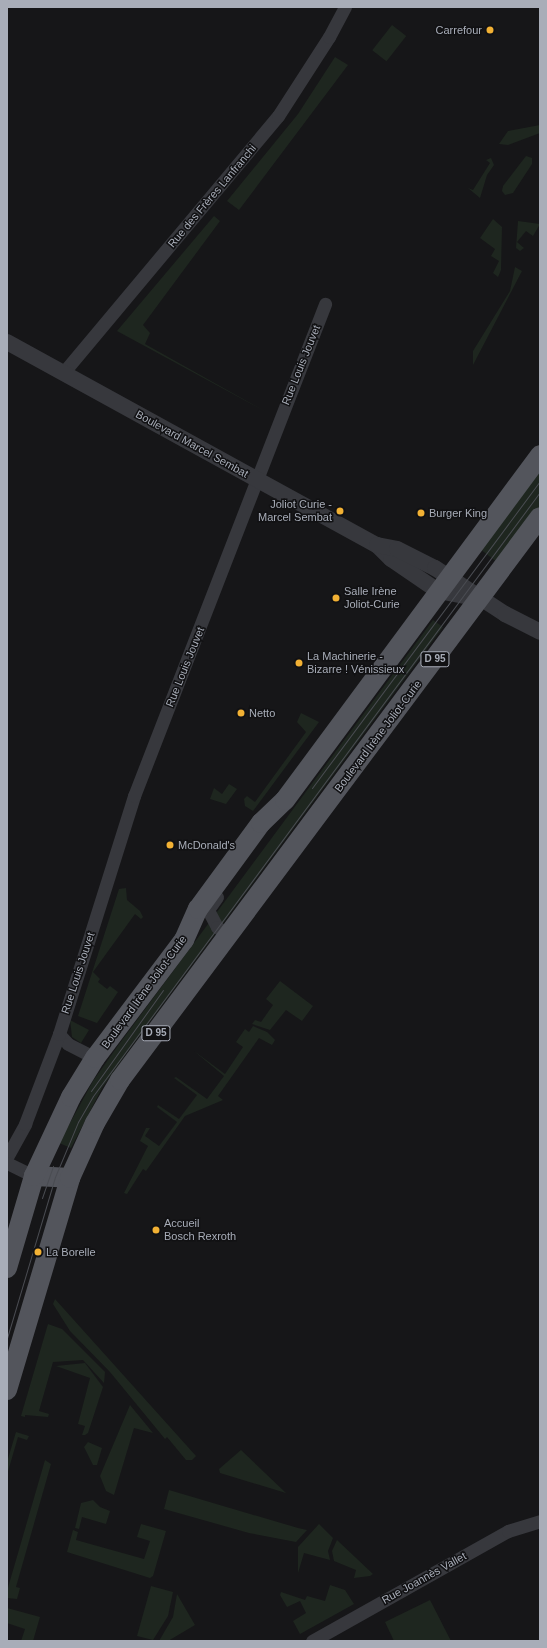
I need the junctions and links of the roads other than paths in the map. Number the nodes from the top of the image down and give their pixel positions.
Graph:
1 (345, 7) edge
2 (325, 304) dead end
3 (7, 342) edge
4 (63, 373) junction
5 (540, 455) edge
6 (257, 479) junction
7 (540, 517) edge
8 (443, 583) junction
9 (481, 599) junction
10 (540, 632) edge
11 (285, 800) junction
12 (229, 936) junction
13 (58, 1034) junction
14 (95, 1058) junction
15 (7, 1157) edge
16 (7, 1163) edge
17 (34, 1176) junction
18 (70, 1178) junction
19 (7, 1268) edge
20 (7, 1390) edge
21 (540, 1521) edge
22 (312, 1641) edge

1 - 4 street, Rue des Frères Lanfranchi
2 - 6 street, Rue Louis Jouvet
3 - 4 street, Boulevard Marcel Sembat
4 - 6 street, Boulevard Marcel Sembat
5 - 8 main road, Boulevard Irène Joliot-Curie
6 - 8 street, Boulevard Marcel Sembat
6 - 13 street, Rue Louis Jouvet
7 - 9 main road, Boulevard Irène Joliot-Curie / D 95
8 - 9 street, Boulevard Marcel Sembat
8 - 11 main road, Boulevard Irène Joliot-Curie
9 - 10 street, Boulevard Marcel Sembat
9 - 12 main road, Boulevard Irène Joliot-Curie / D 95
11 - 12 street, Boulevard Irène Joliot-Curie
11 - 14 main road, Boulevard Irène Joliot-Curie
12 - 18 main road, Boulevard Irène Joliot-Curie / D 95
13 - 14 street
13 - 15 street, Rue Louis Jouvet
14 - 17 main road, Boulevard Irène Joliot-Curie
16 - 17 street
17 - 18 main road
17 - 19 main road, Boulevard Irène Joliot-Curie
18 - 20 main road, Boulevard Irène Joliot-Curie / D 95
21 - 22 street, Rue Joannès Vallet

